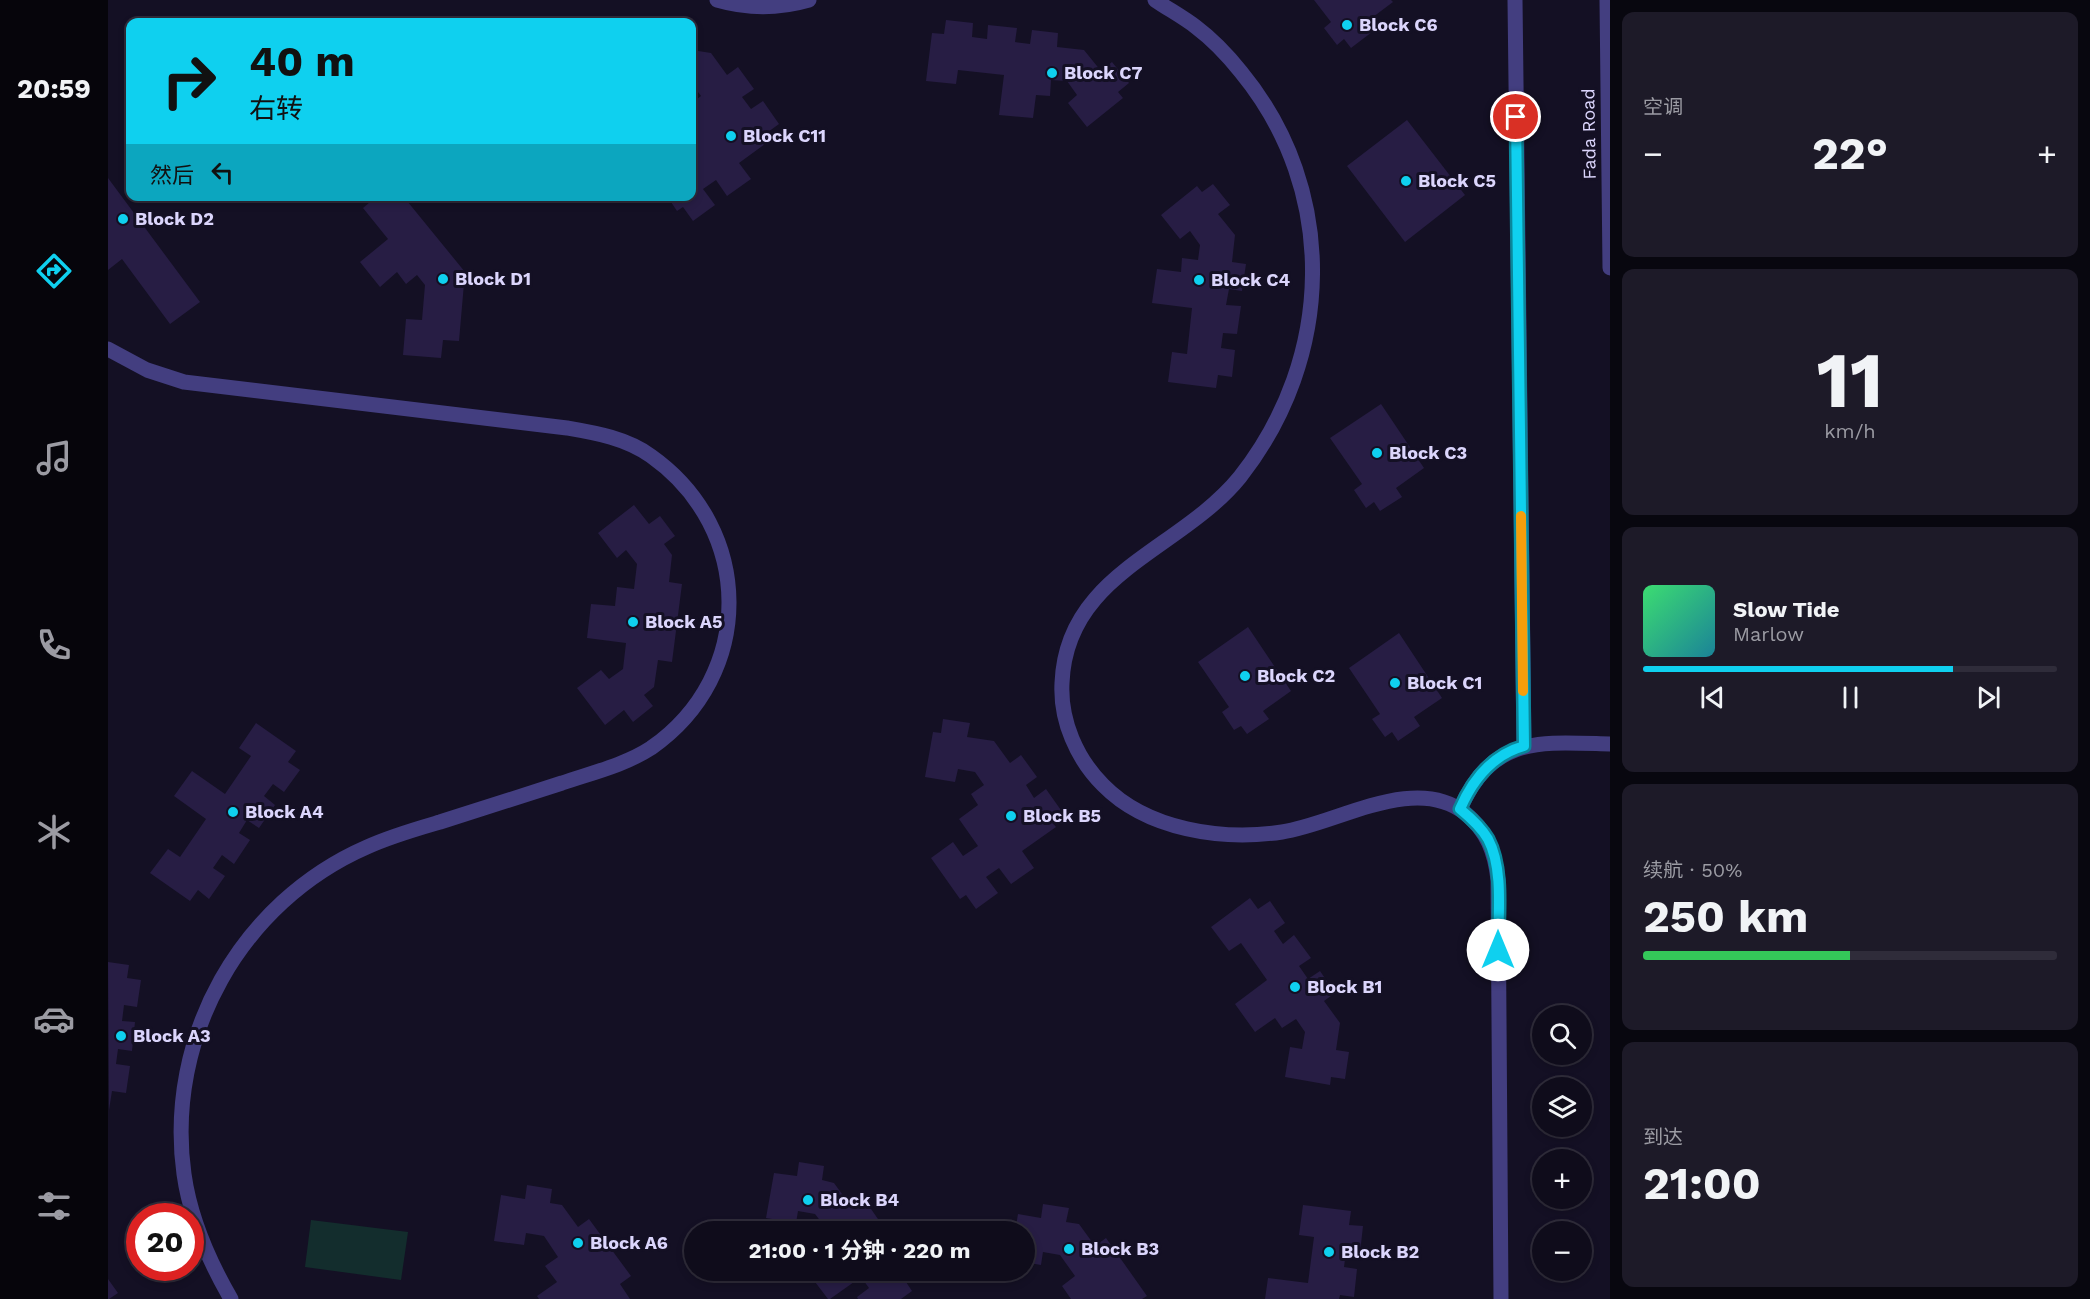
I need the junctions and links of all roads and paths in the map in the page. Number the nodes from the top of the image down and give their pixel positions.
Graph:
1 (717, 0) edge
2 (809, 0) edge
3 (1155, 0) edge
4 (1515, 0) edge
5 (1607, 0) edge
6 (1610, 268) edge
7 (108, 349) edge
8 (1610, 744) edge
9 (1524, 746) junction
10 (1460, 809) junction
11 (231, 1299) edge
12 (1501, 1299) edge

1 - 2 street
3 - 10 street
4 - 9 street
5 - 6 street, Fada Road
7 - 11 street
8 - 9 street
9 - 10 street
10 - 12 street

